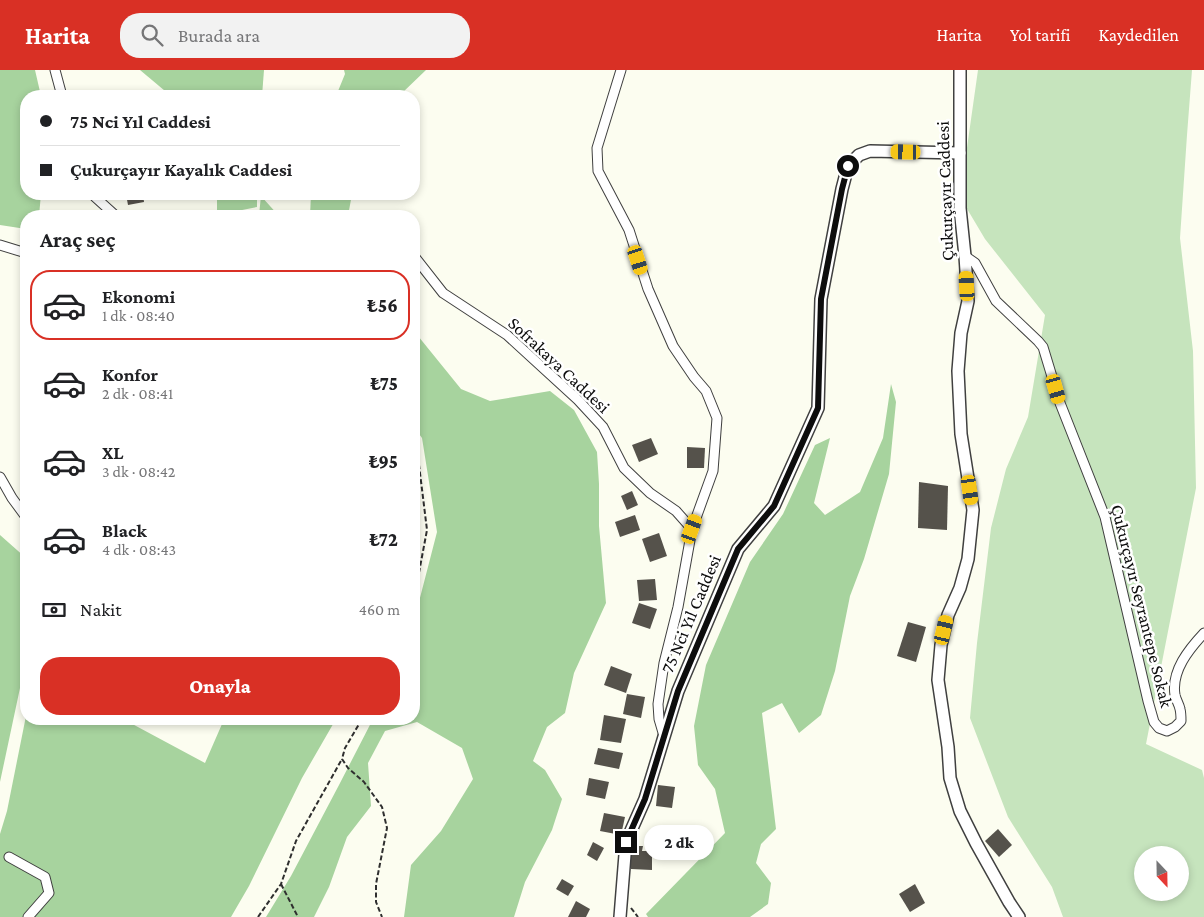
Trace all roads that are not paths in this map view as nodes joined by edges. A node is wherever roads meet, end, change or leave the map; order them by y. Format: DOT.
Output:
graph roads {
  1 [pos="55,70"];
  2 [pos="621,70"];
  3 [pos="960,70"];
  4 [pos="60,90"];
  5 [pos="960,153"];
  6 [pos="98,200"];
  7 [pos="109,210"];
  8 [pos="0,245"];
  9 [pos="20,251"];
  10 [pos="965,256"];
  11 [pos="420,264"];
  12 [pos="0,477"];
  13 [pos="20,509"];
  14 [pos="692,529"];
  15 [pos="1204,633"];
  16 [pos="664,736"];
  17 [pos="9,857"];
  18 [pos="28,917"];
  19 [pos="620,917"];
  20 [pos="1019,917"];
  1 -- 4 [label="street"];
  2 -- 14 [label="street"];
  3 -- 5 [label="street, Çukurçayır Caddesi"];
  5 -- 10 [label="street, Çukurçayır Caddesi"];
  5 -- 16 [label="street, 75 Nci Yıl Caddesi"];
  6 -- 7 [label="street"];
  8 -- 9 [label="street"];
  10 -- 15 [label="street, Çukurçayır Seyrantepe Sokak"];
  10 -- 20 [label="street, Çukurçayır Caddesi"];
  11 -- 14 [label="street, Sofrakaya Caddesi"];
  12 -- 13 [label="street"];
  14 -- 16 [label="street"];
  16 -- 19 [label="street, 75 Nci Yıl Caddesi"];
  17 -- 18 [label="street"];
}
